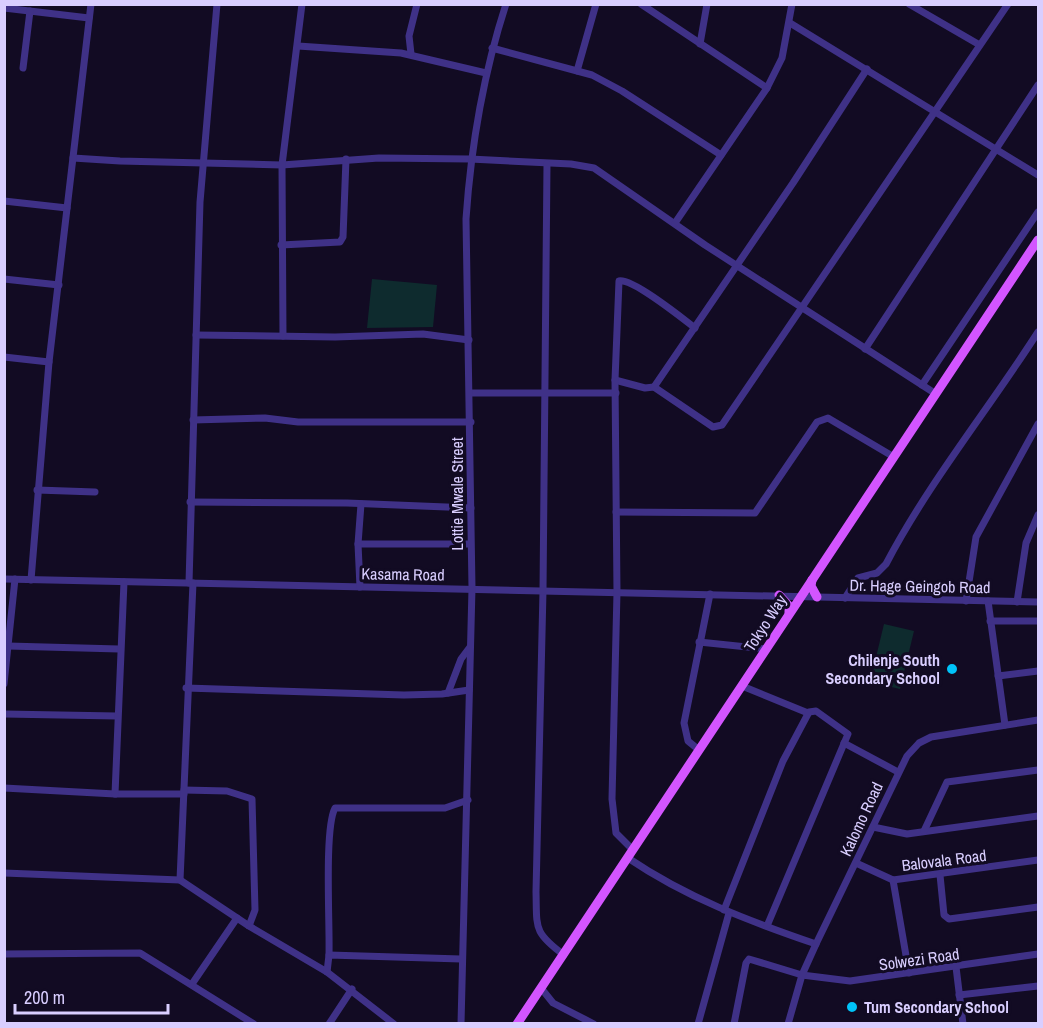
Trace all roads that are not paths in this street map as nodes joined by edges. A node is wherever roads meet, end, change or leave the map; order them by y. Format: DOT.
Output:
graph roads {
  1 [pos="91,4"];
  2 [pos="217,4"];
  3 [pos="303,4"];
  4 [pos="417,4"];
  5 [pos="506,4"];
  6 [pos="596,4"];
  7 [pos="641,4"];
  8 [pos="707,4"];
  9 [pos="792,4"];
  10 [pos="909,4"];
  11 [pos="1008,4"];
  12 [pos="4,8"];
  13 [pos="30,11"];
  14 [pos="89,18"];
  15 [pos="790,23"];
  16 [pos="700,44"];
  17 [pos="978,44"];
  18 [pos="298,46"];
  19 [pos="492,48"];
  20 [pos="411,54"];
  21 [pos="23,68"];
  22 [pos="867,69"];
  23 [pos="577,71"];
  24 [pos="486,73"];
  25 [pos="1038,85"];
  26 [pos="766,88"];
  27 [pos="935,110"];
  28 [pos="995,150"];
  29 [pos="721,155"];
  30 [pos="73,158"];
  31 [pos="346,159"];
  32 [pos="470,159"];
  33 [pos="203,162"];
  34 [pos="547,164"];
  35 [pos="282,165"];
  36 [pos="1038,175"];
  37 [pos="4,201"];
  38 [pos="67,208"];
  39 [pos="1038,212"];
  40 [pos="675,223"];
  41 [pos="1038,240"];
  42 [pos="281,245"];
  43 [pos="737,266"];
  44 [pos="999,273"];
  45 [pos="4,279"];
  46 [pos="1012,282"];
  47 [pos="59,285"];
  48 [pos="803,308"];
  49 [pos="695,328"];
  50 [pos="1038,332"];
  51 [pos="195,335"];
  52 [pos="283,336"];
  53 [pos="470,340"];
  54 [pos="865,349"];
  55 [pos="4,357"];
  56 [pos="49,362"];
  57 [pos="615,380"];
  58 [pos="922,385"];
  59 [pos="654,387"];
  60 [pos="543,392"];
  61 [pos="470,393"];
  62 [pos="616,393"];
  63 [pos="936,394"];
  64 [pos="193,420"];
  65 [pos="471,422"];
  66 [pos="1037,429"];
  67 [pos="894,457"];
  68 [pos="38,490"];
  69 [pos="95,492"];
  70 [pos="190,502"];
  71 [pos="361,504"];
  72 [pos="471,508"];
  73 [pos="616,512"];
  74 [pos="1038,515"];
  75 [pos="358,544"];
  76 [pos="470,544"];
  77 [pos="4,579"];
  78 [pos="15,579"];
  79 [pos="31,580"];
  80 [pos="812,580"];
  81 [pos="124,582"];
  82 [pos="191,583"];
  83 [pos="360,587"];
  84 [pos="472,588"];
  85 [pos="543,591"];
  86 [pos="617,592"];
  87 [pos="710,594"];
  88 [pos="779,595"];
  89 [pos="801,596"];
  90 [pos="817,597"];
  91 [pos="845,598"];
  92 [pos="966,601"];
  93 [pos="987,601"];
  94 [pos="1017,602"];
  95 [pos="1038,602"];
  96 [pos="789,614"];
  97 [pos="990,621"];
  98 [pos="1038,621"];
  99 [pos="699,642"];
  100 [pos="8,646"];
  101 [pos="471,647"];
  102 [pos="120,648"];
  103 [pos="766,649"];
  104 [pos="1038,671"];
  105 [pos="998,676"];
  106 [pos="4,684"];
  107 [pos="742,686"];
  108 [pos="186,688"];
  109 [pos="469,690"];
  110 [pos="448,693"];
  111 [pos="4,714"];
  112 [pos="808,714"];
  113 [pos="117,716"];
  114 [pos="1038,720"];
  115 [pos="1005,725"];
  116 [pos="844,743"];
  117 [pos="699,750"];
  118 [pos="1038,770"];
  119 [pos="898,772"];
  120 [pos="4,788"];
  121 [pos="184,792"];
  122 [pos="115,794"];
  123 [pos="468,800"];
  124 [pos="1038,816"];
  125 [pos="873,827"];
  126 [pos="924,831"];
  127 [pos="630,854"];
  128 [pos="1038,860"];
  129 [pos="856,862"];
  130 [pos="4,873"];
  131 [pos="940,875"];
  132 [pos="180,880"];
  133 [pos="893,880"];
  134 [pos="1038,907"];
  135 [pos="726,911"];
  136 [pos="237,918"];
  137 [pos="249,926"];
  138 [pos="766,927"];
  139 [pos="816,944"];
  140 [pos="4,954"];
  141 [pos="1038,954"];
  142 [pos="329,955"];
  143 [pos="564,955"];
  144 [pos="461,959"];
  145 [pos="956,968"];
  146 [pos="327,972"];
  147 [pos="909,973"];
  148 [pos="802,975"];
  149 [pos="192,984"];
  150 [pos="1038,986"];
  151 [pos="541,988"];
  152 [pos="352,989"];
  153 [pos="959,995"];
  154 [pos="254,1023"];
  155 [pos="329,1023"];
  156 [pos="394,1023"];
  157 [pos="460,1023"];
  158 [pos="517,1023"];
  159 [pos="594,1023"];
  160 [pos="698,1023"];
  161 [pos="734,1023"];
  162 [pos="788,1023"];
  163 [pos="963,1023"];
  1 -- 14 [label="street"];
  2 -- 33 [label="street"];
  3 -- 18 [label="street"];
  4 -- 20 [label="street"];
  5 -- 19 [label="street, Lottie Mwale Street"];
  6 -- 23 [label="street"];
  7 -- 16 [label="street"];
  8 -- 16 [label="street"];
  9 -- 15 [label="street"];
  10 -- 17 [label="street"];
  11 -- 17 [label="street"];
  12 -- 13 [label="street"];
  13 -- 14 [label="street"];
  13 -- 21 [label="street"];
  14 -- 30 [label="street"];
  15 -- 22 [label="street"];
  15 -- 26 [label="street"];
  16 -- 26 [label="street"];
  17 -- 27 [label="street"];
  18 -- 20 [label="street"];
  18 -- 35 [label="street"];
  19 -- 23 [label="street"];
  19 -- 24 [label="street, Lottie Mwale Street"];
  20 -- 24 [label="street"];
  22 -- 27 [label="street"];
  22 -- 43 [label="street"];
  23 -- 29 [label="street"];
  24 -- 32 [label="street, Lottie Mwale Street"];
  25 -- 28 [label="street"];
  26 -- 29 [label="street"];
  27 -- 28 [label="street"];
  27 -- 48 [label="street"];
  28 -- 36 [label="street"];
  28 -- 54 [label="street"];
  29 -- 40 [label="street"];
  30 -- 33 [label="street"];
  30 -- 38 [label="street"];
  31 -- 32 [label="street"];
  31 -- 35 [label="street"];
  31 -- 42 [label="street"];
  32 -- 34 [label="street"];
  32 -- 53 [label="street, Lottie Mwale Street"];
  33 -- 35 [label="street"];
  33 -- 51 [label="street"];
  34 -- 40 [label="street"];
  34 -- 60 [label="street"];
  35 -- 42 [label="street"];
  37 -- 38 [label="street"];
  38 -- 47 [label="street"];
  39 -- 44 [label="street"];
  40 -- 43 [label="street"];
  41 -- 46 [label="main road, Tokyo Way"];
  42 -- 52 [label="street"];
  43 -- 48 [label="street"];
  43 -- 49 [label="street"];
  44 -- 46 [label="street"];
  44 -- 58 [label="street"];
  45 -- 47 [label="street"];
  46 -- 63 [label="main road, Tokyo Way"];
  47 -- 56 [label="street"];
  48 -- 54 [label="street"];
  48 -- 59 [label="street"];
  49 -- 57 [label="street"];
  49 -- 59 [label="street"];
  50 -- 91 [label="street"];
  51 -- 52 [label="street"];
  51 -- 64 [label="street"];
  52 -- 53 [label="street"];
  53 -- 61 [label="street, Lottie Mwale Street"];
  54 -- 58 [label="street"];
  55 -- 56 [label="street"];
  56 -- 68 [label="street"];
  57 -- 59 [label="street"];
  57 -- 62 [label="street"];
  58 -- 63 [label="street"];
  60 -- 61 [label="street"];
  60 -- 62 [label="street"];
  60 -- 85 [label="street"];
  61 -- 65 [label="street, Lottie Mwale Street"];
  62 -- 73 [label="street"];
  63 -- 67 [label="main road, Tokyo Way"];
  64 -- 65 [label="street"];
  64 -- 70 [label="street"];
  65 -- 72 [label="street, Lottie Mwale Street"];
  66 -- 92 [label="street"];
  67 -- 73 [label="street"];
  67 -- 80 [label="main road, Tokyo Way"];
  68 -- 69 [label="street"];
  68 -- 79 [label="street"];
  70 -- 71 [label="street"];
  70 -- 82 [label="street"];
  71 -- 72 [label="street"];
  71 -- 75 [label="street"];
  72 -- 76 [label="street, Lottie Mwale Street"];
  73 -- 86 [label="street"];
  74 -- 94 [label="street"];
  75 -- 76 [label="street"];
  75 -- 83 [label="street"];
  76 -- 84 [label="street, Lottie Mwale Street"];
  77 -- 78 [label="street, Kasama Road"];
  78 -- 79 [label="street, Kasama Road"];
  78 -- 100 [label="street"];
  79 -- 81 [label="street, Kasama Road"];
  80 -- 89 [label="main road, Tokyo Way"];
  80 -- 90 [label="main road"];
  81 -- 82 [label="street, Kasama Road"];
  81 -- 102 [label="street"];
  82 -- 83 [label="street, Kasama Road"];
  82 -- 108 [label="street"];
  83 -- 84 [label="street, Kasama Road"];
  84 -- 85 [label="street, Kasama Road"];
  84 -- 101 [label="street, Lottie Mwale Street"];
  85 -- 86 [label="street, Kasama Road"];
  85 -- 143 [label="street"];
  86 -- 87 [label="street, Kasama Road"];
  86 -- 127 [label="street"];
  87 -- 88 [label="street, Kasama Road"];
  87 -- 99 [label="street"];
  88 -- 89 [label="street, Kasama Road"];
  88 -- 96 [label="main road"];
  89 -- 90 [label="street, Dr. Hage Geingob Road"];
  89 -- 96 [label="main road, Tokyo Way"];
  90 -- 91 [label="street, Dr. Hage Geingob Road"];
  91 -- 92 [label="street, Dr. Hage Geingob Road"];
  92 -- 93 [label="street, Dr. Hage Geingob Road"];
  93 -- 94 [label="street, Dr. Hage Geingob Road"];
  93 -- 97 [label="street"];
  94 -- 95 [label="street, Dr. Hage Geingob Road"];
  96 -- 103 [label="main road, Tokyo Way"];
  97 -- 98 [label="street"];
  97 -- 105 [label="street"];
  99 -- 103 [label="street"];
  99 -- 117 [label="street"];
  100 -- 102 [label="street"];
  100 -- 106 [label="street"];
  101 -- 109 [label="street, Lottie Mwale Street"];
  101 -- 110 [label="street"];
  102 -- 113 [label="street"];
  103 -- 107 [label="main road, Tokyo Way"];
  104 -- 105 [label="street"];
  105 -- 115 [label="street"];
  107 -- 112 [label="street"];
  107 -- 117 [label="main road, Tokyo Way"];
  108 -- 110 [label="street"];
  108 -- 121 [label="street"];
  109 -- 110 [label="street"];
  109 -- 123 [label="street, Lottie Mwale Street"];
  111 -- 113 [label="street"];
  112 -- 116 [label="street"];
  112 -- 135 [label="street"];
  113 -- 122 [label="street"];
  114 -- 115 [label="street, Kalomo Road"];
  115 -- 119 [label="street, Kalomo Road"];
  116 -- 119 [label="street"];
  116 -- 138 [label="street"];
  117 -- 127 [label="main road, Tokyo Way"];
  118 -- 126 [label="street"];
  119 -- 125 [label="street, Kalomo Road"];
  120 -- 122 [label="street"];
  121 -- 122 [label="street"];
  121 -- 132 [label="street"];
  121 -- 137 [label="street"];
  123 -- 142 [label="street"];
  123 -- 144 [label="street, Lottie Mwale Street"];
  124 -- 126 [label="street"];
  125 -- 126 [label="street"];
  125 -- 129 [label="street, Kalomo Road"];
  127 -- 135 [label="street"];
  127 -- 143 [label="main road, Tokyo Way"];
  128 -- 131 [label="street, Balovala Road"];
  129 -- 133 [label="street, Balovala Road"];
  129 -- 139 [label="street, Kalomo Road"];
  130 -- 132 [label="street"];
  131 -- 133 [label="street, Balovala Road"];
  131 -- 134 [label="street"];
  132 -- 136 [label="street"];
  133 -- 147 [label="street"];
  135 -- 138 [label="street"];
  135 -- 160 [label="street"];
  136 -- 137 [label="street"];
  136 -- 149 [label="street"];
  137 -- 146 [label="street"];
  138 -- 139 [label="street"];
  139 -- 148 [label="street, Kalomo Road"];
  140 -- 149 [label="street"];
  141 -- 145 [label="street, Solwezi Road"];
  142 -- 144 [label="street"];
  142 -- 146 [label="street"];
  143 -- 151 [label="main road, Tokyo Way"];
  144 -- 157 [label="street, Lottie Mwale Street"];
  145 -- 147 [label="street, Solwezi Road"];
  145 -- 153 [label="street"];
  146 -- 152 [label="street"];
  147 -- 148 [label="street, Solwezi Road"];
  148 -- 161 [label="street, Solwezi Road"];
  148 -- 162 [label="street, Kalomo Road"];
  149 -- 154 [label="street"];
  150 -- 153 [label="street"];
  151 -- 158 [label="main road, Tokyo Way"];
  151 -- 159 [label="street"];
  152 -- 155 [label="street"];
  152 -- 156 [label="street"];
  153 -- 163 [label="street"];
}
